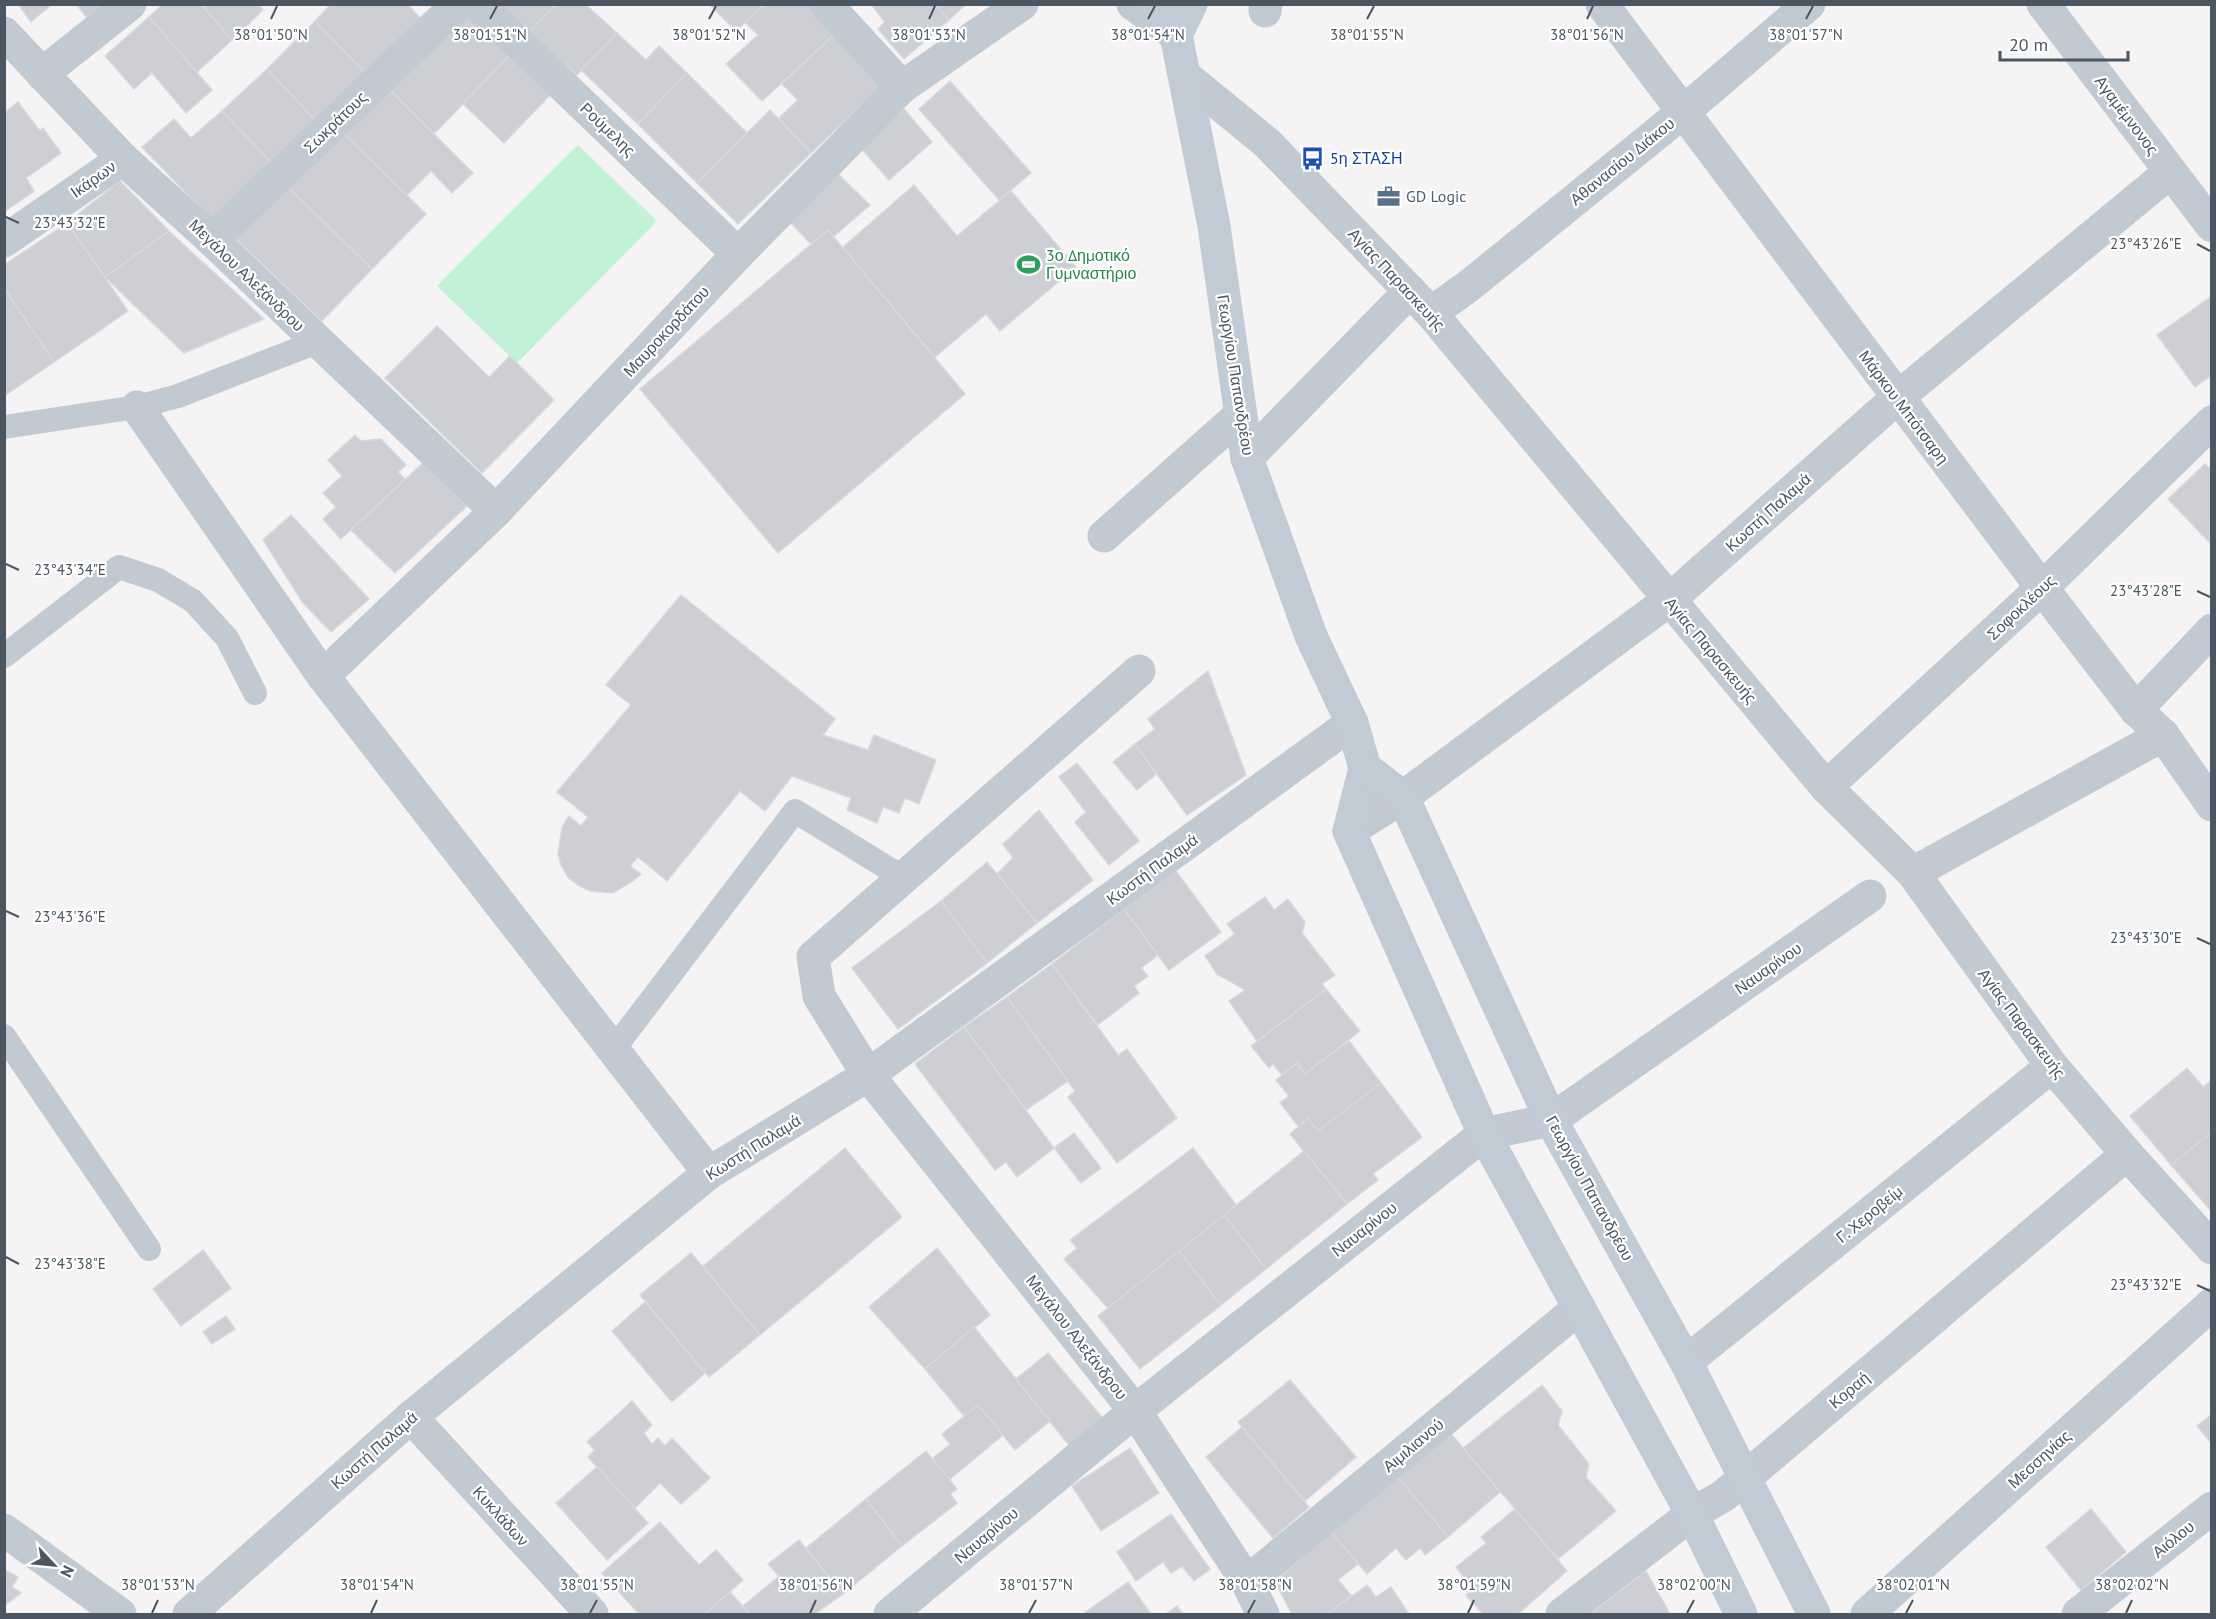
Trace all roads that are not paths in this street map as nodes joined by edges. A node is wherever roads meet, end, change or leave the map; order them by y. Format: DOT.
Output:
graph roads {
  1 [pos="130,4"];
  2 [pos="458,4"];
  3 [pos="478,4"];
  4 [pos="826,4"];
  5 [pos="1022,4"];
  6 [pos="1132,4"];
  7 [pos="1158,4"];
  8 [pos="1191,4"];
  9 [pos="1602,4"];
  10 [pos="1809,4"];
  11 [pos="2043,4"];
  12 [pos="4,33"];
  13 [pos="1176,36"];
  14 [pos="42,74"];
  15 [pos="1185,76"];
  16 [pos="902,87"];
  17 [pos="1682,113"];
  18 [pos="123,159"];
  19 [pos="2170,172"];
  20 [pos="2211,226"];
  21 [pos="212,240"];
  22 [pos="4,241"];
  23 [pos="738,254"];
  24 [pos="1421,302"];
  25 [pos="317,342"];
  26 [pos="1897,398"];
  27 [pos="137,407"];
  28 [pos="1240,415"];
  29 [pos="2211,423"];
  30 [pos="4,427"];
  31 [pos="1247,458"];
  32 [pos="496,511"];
  33 [pos="1104,536"];
  34 [pos="2042,588"];
  35 [pos="1669,600"];
  36 [pos="2211,630"];
  37 [pos="4,656"];
  38 [pos="1139,671"];
  39 [pos="323,676"];
  40 [pos="255,693"];
  41 [pos="2136,710"];
  42 [pos="1352,723"];
  43 [pos="2163,735"];
  44 [pos="1365,768"];
  45 [pos="1826,787"];
  46 [pos="1403,796"];
  47 [pos="2211,805"];
  48 [pos="1349,831"];
  49 [pos="1912,873"];
  50 [pos="902,878"];
  51 [pos="1870,896"];
  52 [pos="4,1036"];
  53 [pos="613,1050"];
  54 [pos="2052,1066"];
  55 [pos="868,1075"];
  56 [pos="1551,1119"];
  57 [pos="1484,1134"];
  58 [pos="2127,1154"];
  59 [pos="709,1173"];
  60 [pos="2211,1248"];
  61 [pos="149,1249"];
  62 [pos="2211,1304"];
  63 [pos="1579,1308"];
  64 [pos="1686,1362"];
  65 [pos="1135,1411"];
  66 [pos="411,1417"];
  67 [pos="1746,1477"];
  68 [pos="2211,1508"];
  69 [pos="1692,1515"];
  70 [pos="4,1530"];
  71 [pos="1247,1582"];
  72 [pos="120,1614"];
  73 [pos="189,1614"];
  74 [pos="591,1614"];
  75 [pos="890,1614"];
  76 [pos="1263,1614"];
  77 [pos="1562,1614"];
  78 [pos="1741,1614"];
  79 [pos="1814,1614"];
  80 [pos="1867,1614"];
  81 [pos="2078,1614"];
  1 -- 14 [label="street"];
  2 -- 21 [label="street, Σωκράτους"];
  3 -- 23 [label="street, Ρούμελης"];
  4 -- 16 [label="street"];
  5 -- 16 [label="street, Μαυροκορδάτου"];
  6 -- 13 [label="street"];
  7 -- 13 [label="street, Γεωργίου Παπανδρέου"];
  8 -- 13 [label="street"];
  9 -- 17 [label="street, Μάρκου Μπότσαρη"];
  10 -- 17 [label="street, Αθανασίου Διάκου"];
  11 -- 19 [label="street, Αγαμέμνονος"];
  12 -- 14 [label="street, Μεγάλου Αλεξάνδρου"];
  13 -- 15 [label="street, Γεωργίου Παπανδρέου"];
  14 -- 18 [label="street, Μεγάλου Αλεξάνδρου"];
  15 -- 24 [label="street, Αγίας Παρασκευής"];
  15 -- 28 [label="street, Γεωργίου Παπανδρέου"];
  16 -- 23 [label="street, Μαυροκορδάτου"];
  17 -- 24 [label="street, Αθανασίου Διάκου"];
  17 -- 26 [label="street, Μάρκου Μπότσαρη"];
  18 -- 21 [label="street, Μεγάλου Αλεξάνδρου"];
  18 -- 22 [label="street, Ικάρων"];
  19 -- 20 [label="street, Αγαμέμνονος"];
  19 -- 26 [label="street, Κωστή Παλαμά"];
  21 -- 25 [label="street, Μεγάλου Αλεξάνδρου"];
  23 -- 32 [label="street, Μαυροκορδάτου"];
  24 -- 31 [label="street, Αθανασίου Διάκου"];
  24 -- 35 [label="street, Αγίας Παρασκευής"];
  25 -- 27 [label="lane"];
  25 -- 32 [label="street, Μεγάλου Αλεξάνδρου"];
  26 -- 34 [label="street, Μάρκου Μπότσαρη"];
  26 -- 35 [label="street, Κωστή Παλαμά"];
  27 -- 30 [label="lane"];
  27 -- 39 [label="street"];
  28 -- 31 [label="street, Γεωργίου Παπανδρέου"];
  28 -- 33 [label="street"];
  29 -- 34 [label="street, Σοφοκλέους"];
  31 -- 42 [label="street, Γεωργίου Παπανδρέου"];
  32 -- 39 [label="street, Μαυροκορδάτου"];
  34 -- 41 [label="street, Μάρκου Μπότσαρη"];
  34 -- 45 [label="street, Σοφοκλέους"];
  35 -- 45 [label="street, Αγίας Παρασκευής"];
  35 -- 46 [label="street, Κωστή Παλαμά"];
  36 -- 41 [label="street"];
  37 -- 40 [label="lane"];
  38 -- 50 [label="street"];
  39 -- 53 [label="street"];
  41 -- 43 [label="street, Μάρκου Μπότσαρη"];
  42 -- 44 [label="street, Γεωργίου Παπανδρέου"];
  42 -- 55 [label="street, Κωστή Παλαμά"];
  43 -- 47 [label="street, Μάρκου Μπότσαρη"];
  43 -- 49 [label="street"];
  44 -- 46 [label="street, Γεωργίου Παπανδρέου"];
  44 -- 48 [label="street"];
  45 -- 49 [label="street, Αγίας Παρασκευής"];
  46 -- 48 [label="street, Κωστή Παλαμά"];
  46 -- 56 [label="street, Γεωργίου Παπανδρέου"];
  48 -- 57 [label="street"];
  49 -- 54 [label="street, Αγίας Παρασκευής"];
  50 -- 53 [label="lane"];
  50 -- 55 [label="street, Μεγάλου Αλεξάνδρου"];
  51 -- 56 [label="street, Ναυαρίνου"];
  52 -- 61 [label="lane"];
  53 -- 59 [label="street"];
  54 -- 58 [label="street, Αγίας Παρασκευής"];
  54 -- 64 [label="street, Γ. Χεροβείμ"];
  55 -- 59 [label="street, Κωστή Παλαμά"];
  55 -- 65 [label="street, Μεγάλου Αλεξάνδρου"];
  56 -- 57 [label="street, Ναυαρίνου"];
  56 -- 64 [label="street, Γεωργίου Παπανδρέου"];
  57 -- 63 [label="street"];
  57 -- 65 [label="street, Ναυαρίνου"];
  58 -- 60 [label="street, Αγίας Παρασκευής"];
  58 -- 67 [label="street, Κοραή"];
  59 -- 66 [label="street, Κωστή Παλαμά"];
  62 -- 80 [label="street, Μεσσηνίας"];
  63 -- 69 [label="street"];
  63 -- 71 [label="street, Αιμιλιανού"];
  64 -- 67 [label="street, Γεωργίου Παπανδρέου"];
  65 -- 71 [label="street, Μεγάλου Αλεξάνδρου"];
  65 -- 75 [label="street, Ναυαρίνου"];
  66 -- 73 [label="street, Κωστή Παλαμά"];
  66 -- 74 [label="street, Κυκλάδων"];
  67 -- 69 [label="street, Κοραή"];
  67 -- 79 [label="street, Γεωργίου Παπανδρέου"];
  68 -- 81 [label="street, Αιόλου"];
  69 -- 77 [label="street, Κοραή"];
  69 -- 78 [label="street"];
  70 -- 72 [label="street"];
  71 -- 76 [label="street, Μεγάλου Αλεξάνδρου"];
}
